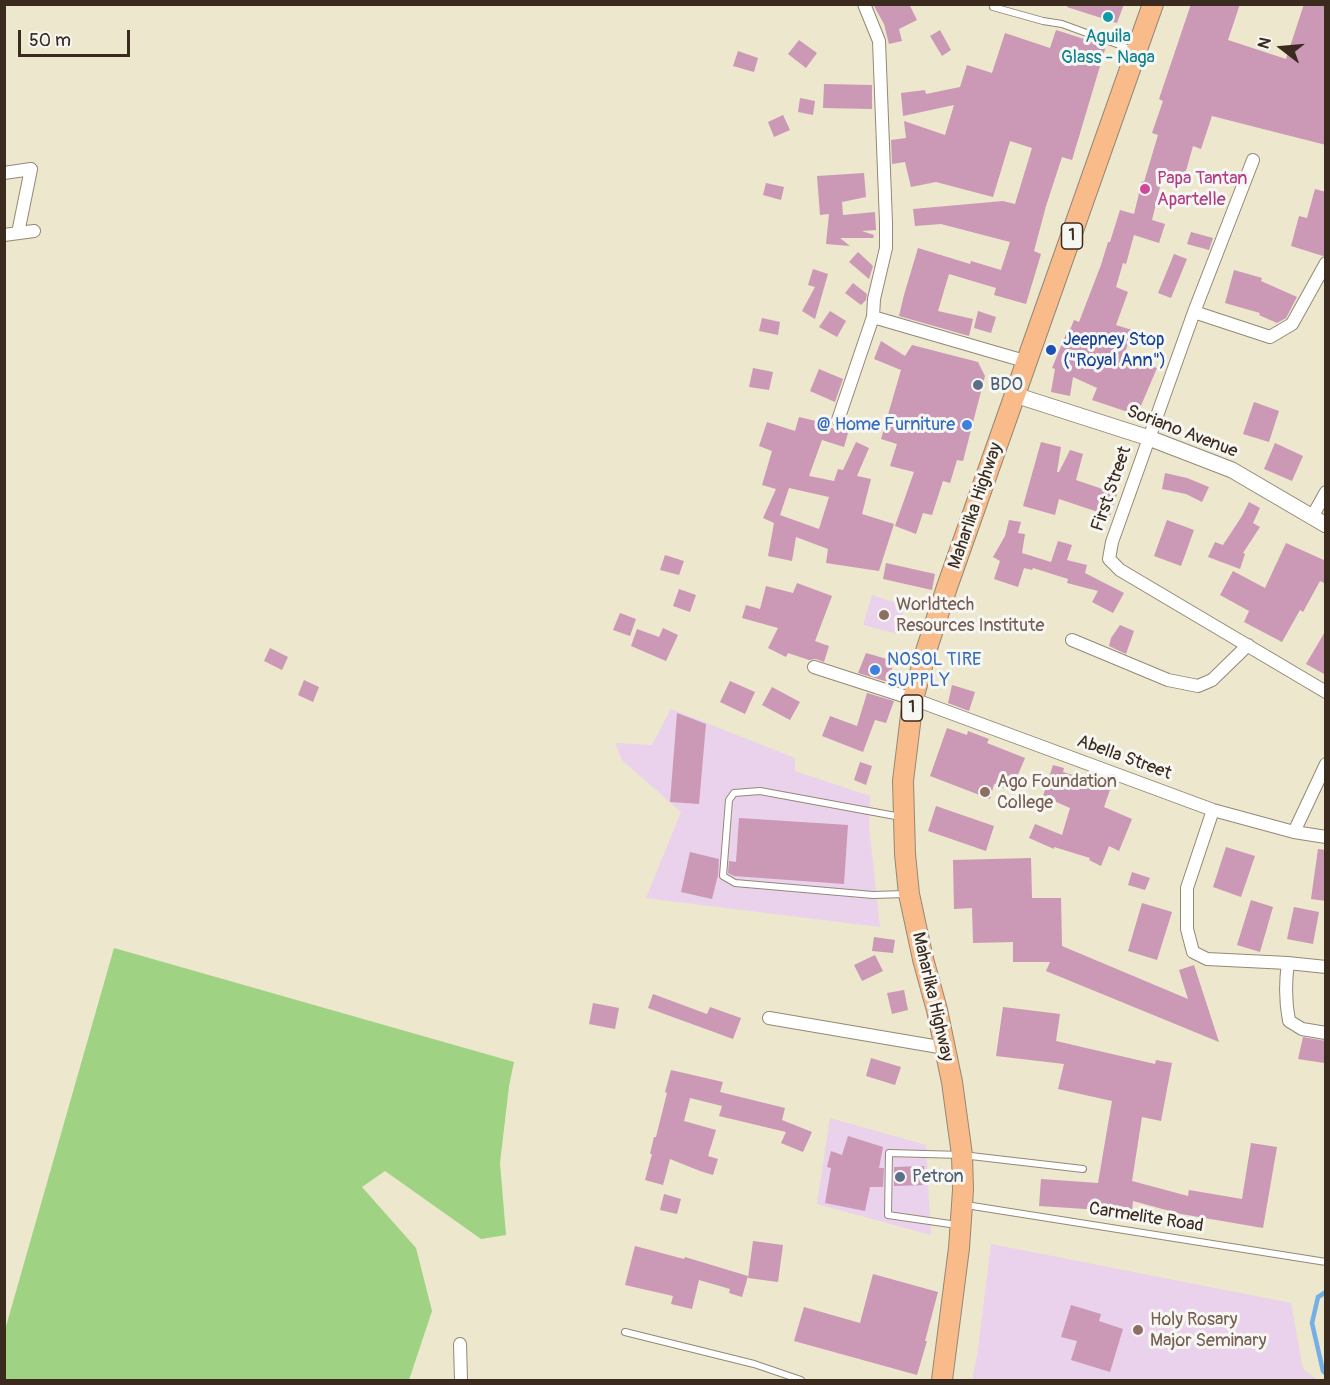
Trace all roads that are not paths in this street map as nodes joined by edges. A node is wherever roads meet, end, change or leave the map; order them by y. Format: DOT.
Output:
graph roads {
  1 [pos="864,4"];
  2 [pos="1153,4"];
  3 [pos="993,7"];
  4 [pos="1137,51"];
  5 [pos="1253,160"];
  6 [pos="4,173"];
  7 [pos="34,231"];
  8 [pos="18,233"];
  9 [pos="4,235"];
  10 [pos="1326,263"];
  11 [pos="1194,312"];
  12 [pos="873,318"];
  13 [pos="1028,362"];
  14 [pos="1015,395"];
  15 [pos="838,420"];
  16 [pos="1149,438"];
  17 [pos="1326,492"];
  18 [pos="1312,517"];
  19 [pos="1326,525"];
  20 [pos="1072,640"];
  21 [pos="1248,645"];
  22 [pos="814,667"];
  23 [pos="1326,692"];
  24 [pos="913,699"];
  25 [pos="1326,764"];
  26 [pos="1213,810"];
  27 [pos="904,818"];
  28 [pos="1294,832"];
  29 [pos="1326,837"];
  30 [pos="909,894"];
  31 [pos="1288,963"];
  32 [pos="1326,967"];
  33 [pos="769,1018"];
  34 [pos="1326,1033"];
  35 [pos="945,1048"];
  36 [pos="962,1155"];
  37 [pos="1083,1169"];
  38 [pos="962,1205"];
  39 [pos="961,1226"];
  40 [pos="1326,1262"];
  41 [pos="625,1332"];
  42 [pos="460,1344"];
  43 [pos="461,1380"];
  44 [pos="801,1380"];
  45 [pos="942,1380"];
  1 -- 12 [label="street"];
  2 -- 4 [label="main road, Maharlika Highway / 1"];
  3 -- 4 [label="lane"];
  4 -- 13 [label="main road, Maharlika Highway / 1"];
  5 -- 11 [label="street, First Street"];
  6 -- 8 [label="street"];
  7 -- 8 [label="street"];
  8 -- 9 [label="street"];
  10 -- 11 [label="street"];
  11 -- 16 [label="street, First Street"];
  12 -- 13 [label="street"];
  12 -- 15 [label="street"];
  13 -- 14 [label="main road, Maharlika Highway / 1"];
  14 -- 16 [label="street, Soriano Avenue"];
  14 -- 24 [label="main road, Maharlika Highway / 1"];
  16 -- 18 [label="street, Soriano Avenue"];
  16 -- 21 [label="street, First Street"];
  17 -- 18 [label="street"];
  18 -- 19 [label="street, Soriano Avenue"];
  20 -- 21 [label="street"];
  21 -- 23 [label="street, First Street"];
  22 -- 24 [label="street, Abella Street"];
  24 -- 26 [label="street, Abella Street"];
  24 -- 27 [label="main road, Maharlika Highway / 1"];
  25 -- 28 [label="street"];
  26 -- 28 [label="street, Abella Street"];
  26 -- 31 [label="street"];
  27 -- 30 [label="main road, Maharlika Highway / 1"];
  27 -- 30 [label="lane"];
  28 -- 29 [label="street, Abella Street"];
  30 -- 35 [label="main road, Maharlika Highway / 1"];
  31 -- 32 [label="street"];
  31 -- 34 [label="street"];
  33 -- 35 [label="street"];
  35 -- 36 [label="main road, Maharlika Highway / 1"];
  36 -- 37 [label="lane"];
  36 -- 38 [label="main road, Maharlika Highway / 1"];
  36 -- 39 [label="lane"];
  38 -- 39 [label="main road, Maharlika Highway / 1"];
  38 -- 40 [label="lane, Carmelite Road"];
  39 -- 45 [label="main road, Maharlika Highway / 1"];
  41 -- 44 [label="lane"];
  42 -- 43 [label="street"];
}
